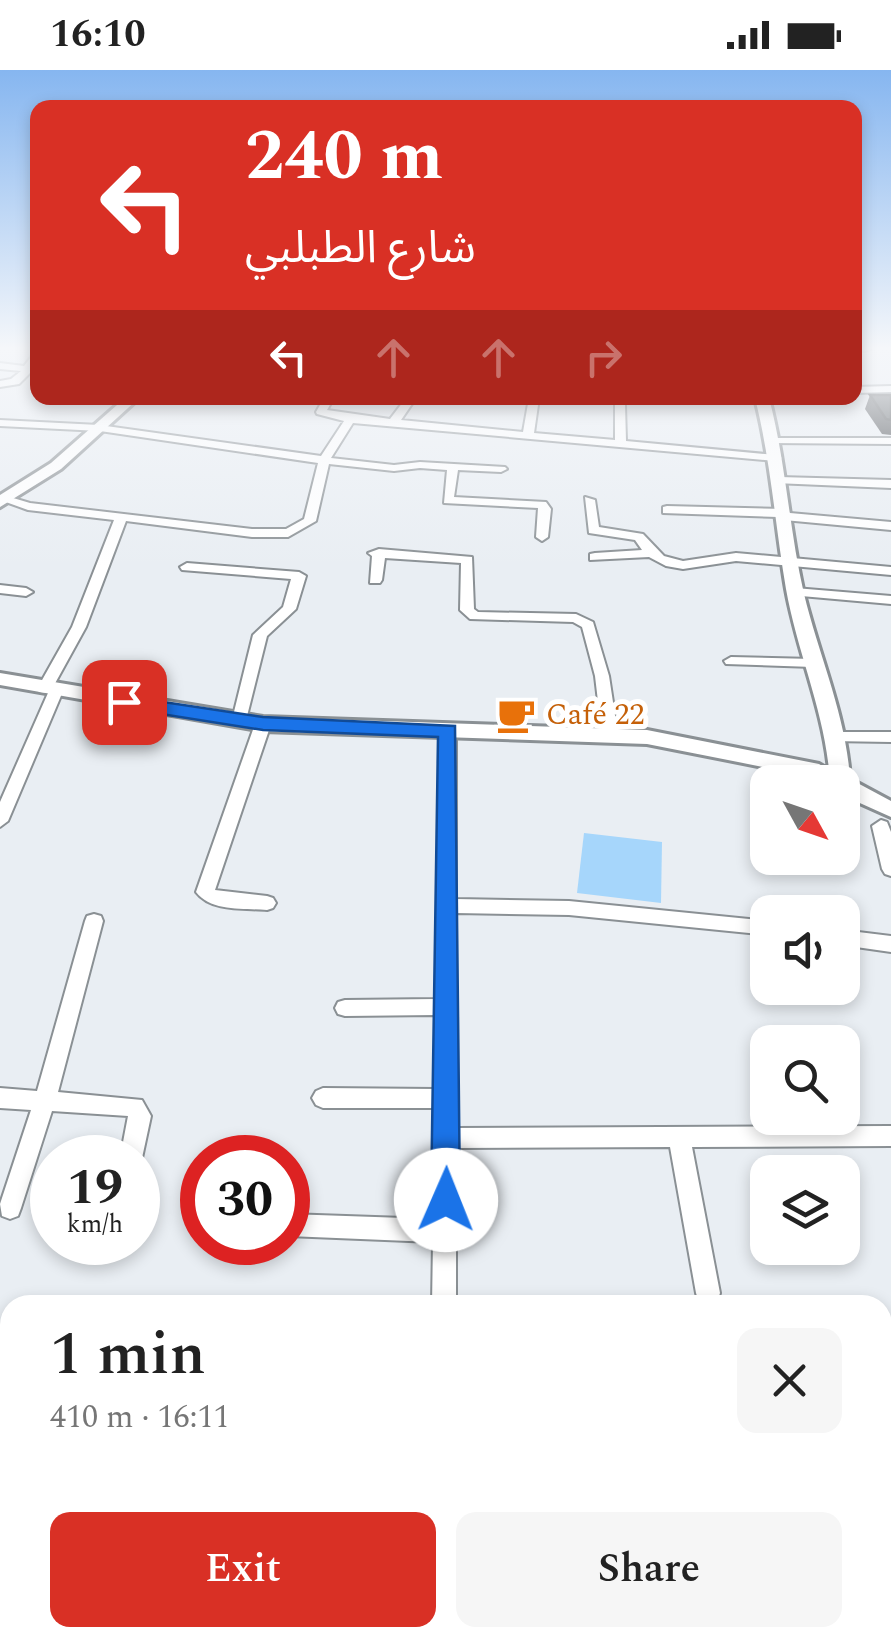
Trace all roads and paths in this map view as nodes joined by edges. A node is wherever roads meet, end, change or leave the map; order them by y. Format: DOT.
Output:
graph roads {
  1 [pos="108,420"];
  2 [pos="349,420"];
  3 [pos="368,420"];
  4 [pos="531,420"];
  5 [pos="620,420"];
  6 [pos="767,420"];
  7 [pos="0,422"];
  8 [pos="394,422"];
  9 [pos="98,429"];
  10 [pos="528,436"];
  11 [pos="891,441"];
  12 [pos="621,445"];
  13 [pos="775,450"];
  14 [pos="325,458"];
  15 [pos="453,468"];
  16 [pos="501,469"];
  17 [pos="779,481"];
  18 [pos="891,484"];
  19 [pos="4,500"];
  20 [pos="589,500"];
  21 [pos="667,510"];
  22 [pos="784,514"];
  23 [pos="122,516"];
  24 [pos="891,526"];
  25 [pos="542,537"];
  26 [pos="648,553"];
  27 [pos="595,557"];
  28 [pos="791,560"];
  29 [pos="188,568"];
  30 [pos="891,571"];
  31 [pos="375,580"];
  32 [pos="0,589"];
  33 [pos="26,592"];
  34 [pos="795,592"];
  35 [pos="891,600"];
  36 [pos="732,661"];
  37 [pos="813,663"];
  38 [pos="6,682"];
  39 [pos="51,690"];
  40 [pos="240,720"];
  41 [pos="263,724"];
  42 [pos="448,731"];
  43 [pos="616,736"];
  44 [pos="891,737"];
  45 [pos="837,743"];
  46 [pos="770,765"];
  47 [pos="835,765"];
  48 [pos="750,769"];
  49 [pos="0,821"];
  50 [pos="881,826"];
  51 [pos="891,870"];
  52 [pos="267,903"];
  53 [pos="448,906"];
  54 [pos="94,921"];
  55 [pos="750,926"];
  56 [pos="860,940"];
  57 [pos="891,944"];
  58 [pos="447,1006"];
  59 [pos="344,1008"];
  60 [pos="0,1098"];
  61 [pos="323,1098"];
  62 [pos="447,1099"];
  63 [pos="45,1101"];
  64 [pos="135,1135"];
  65 [pos="891,1136"];
  66 [pos="447,1138"];
  67 [pos="680,1140"];
  68 [pos="10,1208"];
  69 [pos="310,1225"];
  70 [pos="445,1231"];
  71 [pos="708,1293"];
  72 [pos="444,1295"];
  1 -- 9 [label="street"];
  2 -- 14 [label="street"];
  3 -- 8 [label="street"];
  4 -- 10 [label="street"];
  5 -- 12 [label="street"];
  6 -- 13 [label="street"];
  7 -- 9 [label="street"];
  8 -- 10 [label="street"];
  9 -- 14 [label="street"];
  9 -- 19 [label="street"];
  10 -- 12 [label="street"];
  11 -- 13 [label="street"];
  12 -- 13 [label="street"];
  13 -- 17 [label="street"];
  14 -- 15 [label="street"];
  14 -- 23 [label="street"];
  15 -- 16 [label="street"];
  15 -- 25 [label="street"];
  17 -- 18 [label="street"];
  17 -- 22 [label="street"];
  19 -- 23 [label="street"];
  20 -- 26 [label="street"];
  21 -- 22 [label="street"];
  22 -- 24 [label="street"];
  22 -- 28 [label="street"];
  23 -- 39 [label="street"];
  26 -- 27 [label="street"];
  26 -- 28 [label="street"];
  28 -- 30 [label="street"];
  28 -- 34 [label="street"];
  29 -- 40 [label="street"];
  31 -- 43 [label="street"];
  32 -- 33 [label="street"];
  34 -- 35 [label="street"];
  34 -- 37 [label="street"];
  36 -- 37 [label="street"];
  37 -- 45 [label="street"];
  38 -- 39 [label="street"];
  39 -- 40 [label="street"];
  39 -- 49 [label="street"];
  40 -- 41 [label="street"];
  41 -- 42 [label="street"];
  41 -- 52 [label="street"];
  42 -- 43 [label="street"];
  42 -- 53 [label="street"];
  43 -- 46 [label="street"];
  43 -- 48 [label="street"];
  44 -- 45 [label="street"];
  45 -- 47 [label="street"];
  50 -- 51 [label="street"];
  53 -- 55 [label="street"];
  53 -- 58 [label="street"];
  54 -- 63 [label="street"];
  56 -- 57 [label="street"];
  58 -- 59 [label="street"];
  58 -- 62 [label="street"];
  60 -- 63 [label="street"];
  61 -- 62 [label="street"];
  62 -- 66 [label="street"];
  63 -- 64 [label="street"];
  63 -- 68 [label="street"];
  65 -- 67 [label="street"];
  66 -- 67 [label="street"];
  66 -- 70 [label="street"];
  67 -- 71 [label="street"];
  69 -- 70 [label="street"];
  70 -- 72 [label="street"];
}
